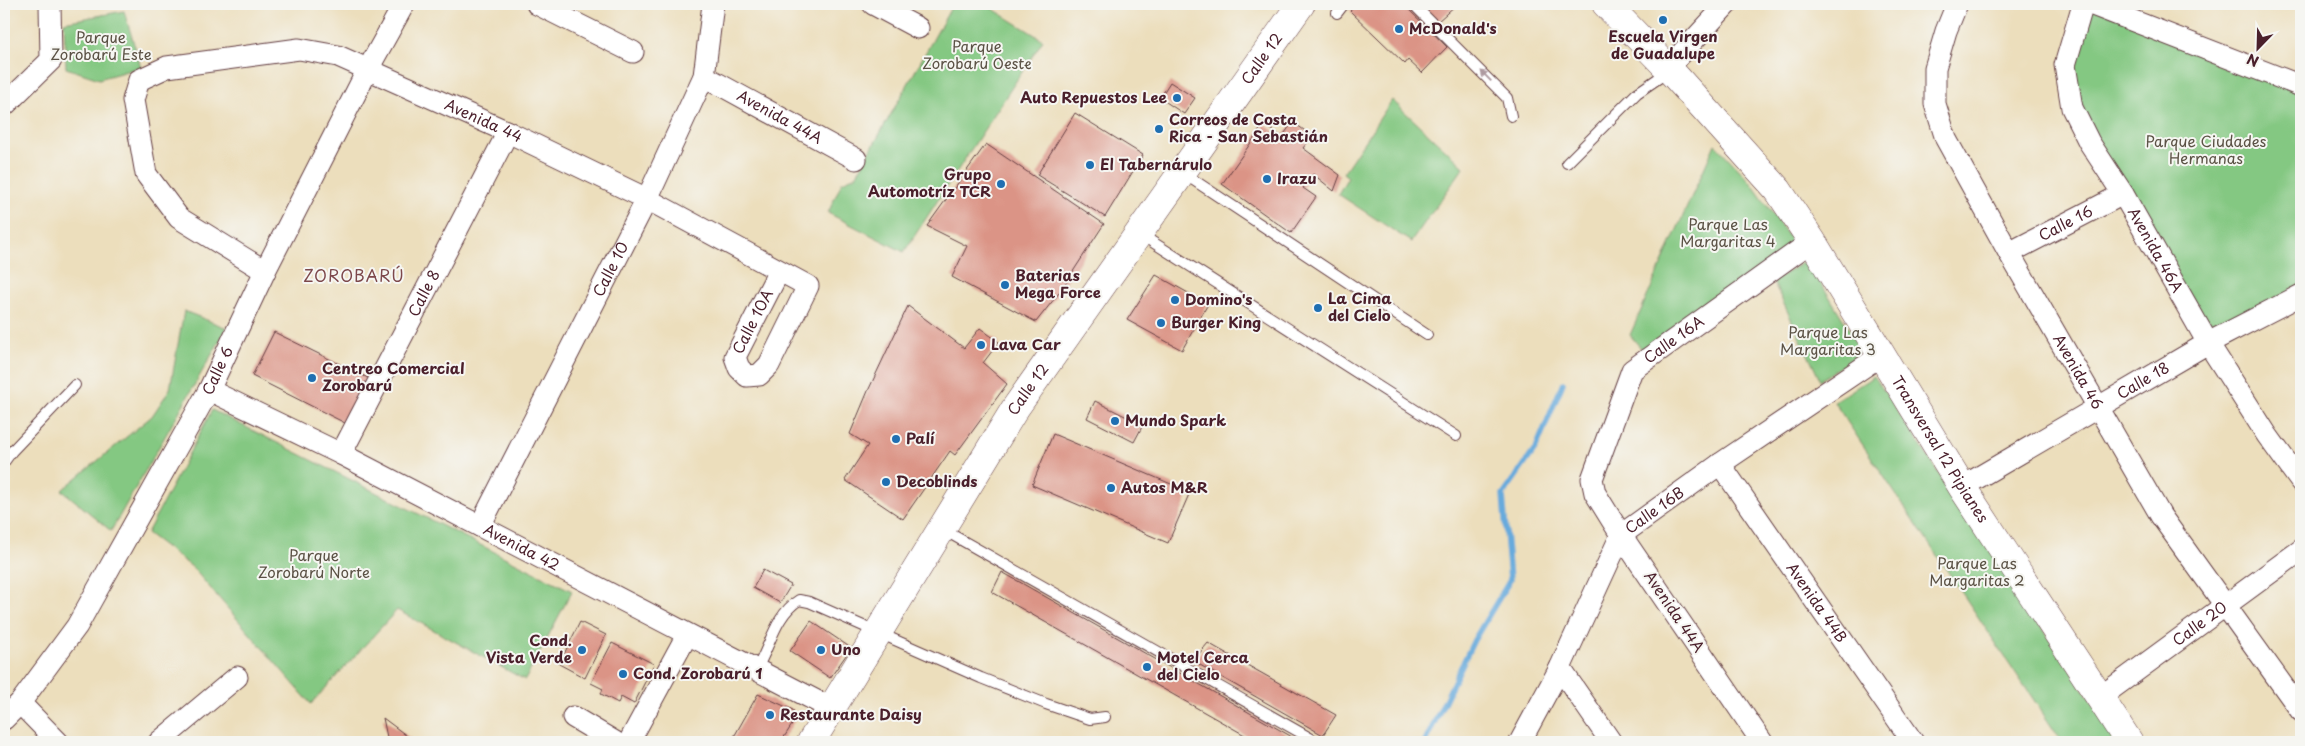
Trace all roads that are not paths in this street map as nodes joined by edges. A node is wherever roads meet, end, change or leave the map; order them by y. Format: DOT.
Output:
graph roads {
  1 [pos="50,4"];
  2 [pos="404,4"];
  3 [pos="537,4"];
  4 [pos="713,4"];
  5 [pos="873,4"];
  6 [pos="1301,4"];
  7 [pos="1344,4"];
  8 [pos="1413,4"];
  9 [pos="1606,4"];
  10 [pos="1727,4"];
  11 [pos="1957,4"];
  12 [pos="2083,4"];
  13 [pos="2090,4"];
  14 [pos="565,11"];
  15 [pos="1337,13"];
  16 [pos="918,28"];
  17 [pos="633,52"];
  18 [pos="368,69"];
  19 [pos="1669,69"];
  20 [pos="704,76"];
  21 [pos="2301,86"];
  22 [pos="4,106"];
  23 [pos="1511,116"];
  24 [pos="508,132"];
  25 [pos="856,159"];
  26 [pos="1567,163"];
  27 [pos="1182,173"];
  28 [pos="2123,194"];
  29 [pos="647,199"];
  30 [pos="1139,234"];
  31 [pos="1812,241"];
  32 [pos="2009,253"];
  33 [pos="265,271"];
  34 [pos="779,271"];
  35 [pos="808,286"];
  36 [pos="2301,295"];
  37 [pos="1428,335"];
  38 [pos="2208,344"];
  39 [pos="1880,356"];
  40 [pos="74,385"];
  41 [pos="209,390"];
  42 [pos="2096,407"];
  43 [pos="1456,436"];
  44 [pos="341,454"];
  45 [pos="4,462"];
  46 [pos="1720,464"];
  47 [pos="1592,479"];
  48 [pos="2301,482"];
  49 [pos="1962,486"];
  50 [pos="480,526"];
  51 [pos="942,528"];
  52 [pos="1621,535"];
  53 [pos="2301,550"];
  54 [pos="2226,603"];
  55 [pos="879,631"];
  56 [pos="687,635"];
  57 [pos="1560,668"];
  58 [pos="756,670"];
  59 [pos="237,677"];
  60 [pos="2098,698"];
  61 [pos="20,704"];
  62 [pos="832,709"];
  63 [pos="2301,711"];
  64 [pos="572,717"];
  65 [pos="1105,717"];
  66 [pos="4,719"];
  67 [pos="58,742"];
  68 [pos="159,742"];
  69 [pos="615,742"];
  70 [pos="629,742"];
  71 [pos="811,742"];
  72 [pos="1317,742"];
  73 [pos="1520,742"];
  74 [pos="1611,742"];
  75 [pos="1762,742"];
  76 [pos="1913,742"];
  77 [pos="2129,742"];
  1 -- 22 [label="street"];
  2 -- 18 [label="street, Calle 6"];
  3 -- 14 [label="street"];
  4 -- 20 [label="street, Calle 10"];
  5 -- 16 [label="street"];
  6 -- 27 [label="street, Calle 12"];
  7 -- 15 [label="lane"];
  23 -- 8 [label="lane, one-way"];
  9 -- 19 [label="street, Transversal 12 Pipianes"];
  10 -- 19 [label="street"];
  11 -- 32 [label="street, Avenida 46"];
  12 -- 28 [label="street, Avenida 46A"];
  13 -- 21 [label="street"];
  14 -- 17 [label="street"];
  18 -- 24 [label="street, Avenida 44"];
  18 -- 33 [label="street, Calle 6"];
  18 -- 33 [label="street, Avenida 44"];
  19 -- 26 [label="lane"];
  19 -- 31 [label="street, Transversal 12 Pipianes"];
  20 -- 25 [label="street, Avenida 44A"];
  20 -- 29 [label="street, Calle 10"];
  24 -- 29 [label="street, Avenida 44"];
  24 -- 44 [label="street, Calle 8"];
  27 -- 30 [label="street, Calle 12"];
  27 -- 37 [label="lane"];
  28 -- 32 [label="street, Calle 16"];
  28 -- 38 [label="street, Avenida 46A"];
  29 -- 34 [label="street, Avenida 44"];
  29 -- 50 [label="street, Calle 10"];
  30 -- 43 [label="lane"];
  30 -- 51 [label="street, Calle 12"];
  31 -- 39 [label="street, Transversal 12 Pipianes"];
  31 -- 47 [label="street, Calle 16A"];
  32 -- 42 [label="street, Avenida 46"];
  33 -- 41 [label="street, Calle 6"];
  34 -- 35 [label="street, Avenida 44"];
  34 -- 35 [label="street, Calle 10A"];
  36 -- 38 [label="street, Calle 18"];
  38 -- 42 [label="street, Calle 18"];
  38 -- 48 [label="street, Avenida 46A"];
  39 -- 46 [label="street, Calle 16B"];
  39 -- 49 [label="street, Transversal 12 Pipianes"];
  40 -- 45 [label="lane"];
  41 -- 44 [label="street, Avenida 42"];
  41 -- 61 [label="street, Calle 6"];
  42 -- 49 [label="street, Calle 18"];
  42 -- 54 [label="street, Avenida 46"];
  44 -- 50 [label="street, Avenida 42"];
  46 -- 52 [label="street, Calle 16B"];
  46 -- 76 [label="street, Avenida 44B"];
  47 -- 52 [label="street, Avenida 44A"];
  49 -- 60 [label="street, Transversal 12 Pipianes"];
  50 -- 56 [label="street, Avenida 42"];
  51 -- 55 [label="street, Calle 12"];
  51 -- 72 [label="lane"];
  52 -- 57 [label="street, Calle 16B"];
  52 -- 75 [label="street, Avenida 44A"];
  53 -- 54 [label="street, Calle 20"];
  54 -- 60 [label="street, Calle 20"];
  54 -- 63 [label="street, Avenida 46"];
  55 -- 58 [label="lane"];
  55 -- 62 [label="street, Calle 12"];
  55 -- 65 [label="lane"];
  56 -- 58 [label="street, Avenida 42"];
  56 -- 70 [label="street"];
  57 -- 73 [label="street, Calle 16B"];
  57 -- 74 [label="street"];
  58 -- 62 [label="street, Avenida 42"];
  59 -- 68 [label="street"];
  60 -- 77 [label="street, Transversal 12 Pipianes"];
  61 -- 66 [label="street, Calle 6"];
  61 -- 67 [label="street"];
  62 -- 71 [label="street, Calle 12"];
  64 -- 69 [label="street"];
}
